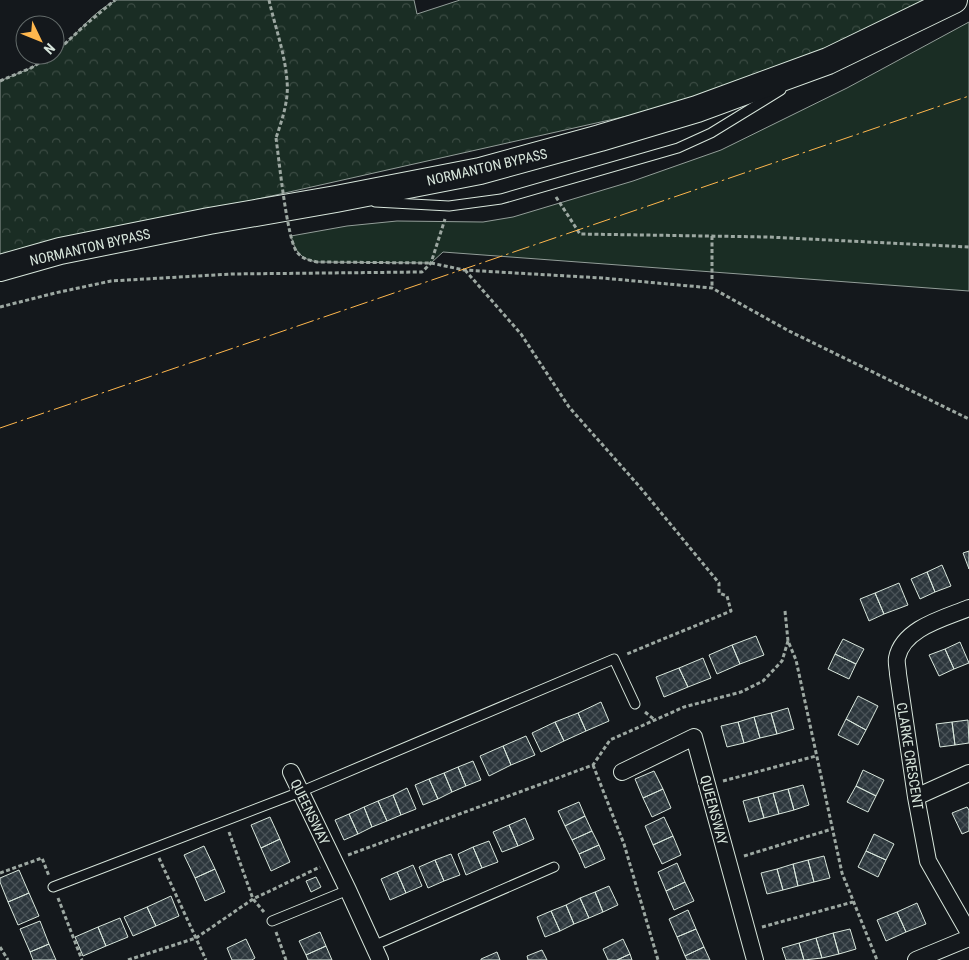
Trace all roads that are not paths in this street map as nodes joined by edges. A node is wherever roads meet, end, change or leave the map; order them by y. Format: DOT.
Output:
graph roads {
  1 [pos="954,0"];
  2 [pos="828,61"];
  3 [pos="336,200"];
  4 [pos="0,268"];
  5 [pos="969,608"];
  6 [pos="635,704"];
  7 [pos="291,772"];
  8 [pos="622,772"];
  9 [pos="969,773"];
  10 [pos="300,792"];
  11 [pos="916,796"];
  12 [pos="554,867"];
  13 [pos="54,886"];
  14 [pos="348,890"];
  15 [pos="272,922"];
  16 [pos="969,933"];
  17 [pos="969,938"];
  18 [pos="376,953"];
  19 [pos="755,960"];
  20 [pos="916,960"];
  1 -- 2 [label="main road, NORMANTON BYPASS"];
  2 -- 3 [label="main road, NORMANTON BYPASS"];
  2 -- 3 [label="lane"];
  3 -- 4 [label="main road, NORMANTON BYPASS"];
  5 -- 11 [label="street, CLARKE CRESCENT"];
  6 -- 10 [label="lane"];
  7 -- 10 [label="street, QUEENSWAY"];
  8 -- 19 [label="street, QUEENSWAY"];
  9 -- 11 [label="street"];
  10 -- 13 [label="lane"];
  10 -- 14 [label="street, QUEENSWAY"];
  11 -- 16 [label="street, CLARKE CRESCENT"];
  12 -- 18 [label="lane"];
  14 -- 15 [label="lane"];
  14 -- 18 [label="street, QUEENSWAY"];
  17 -- 20 [label="street"];
}
